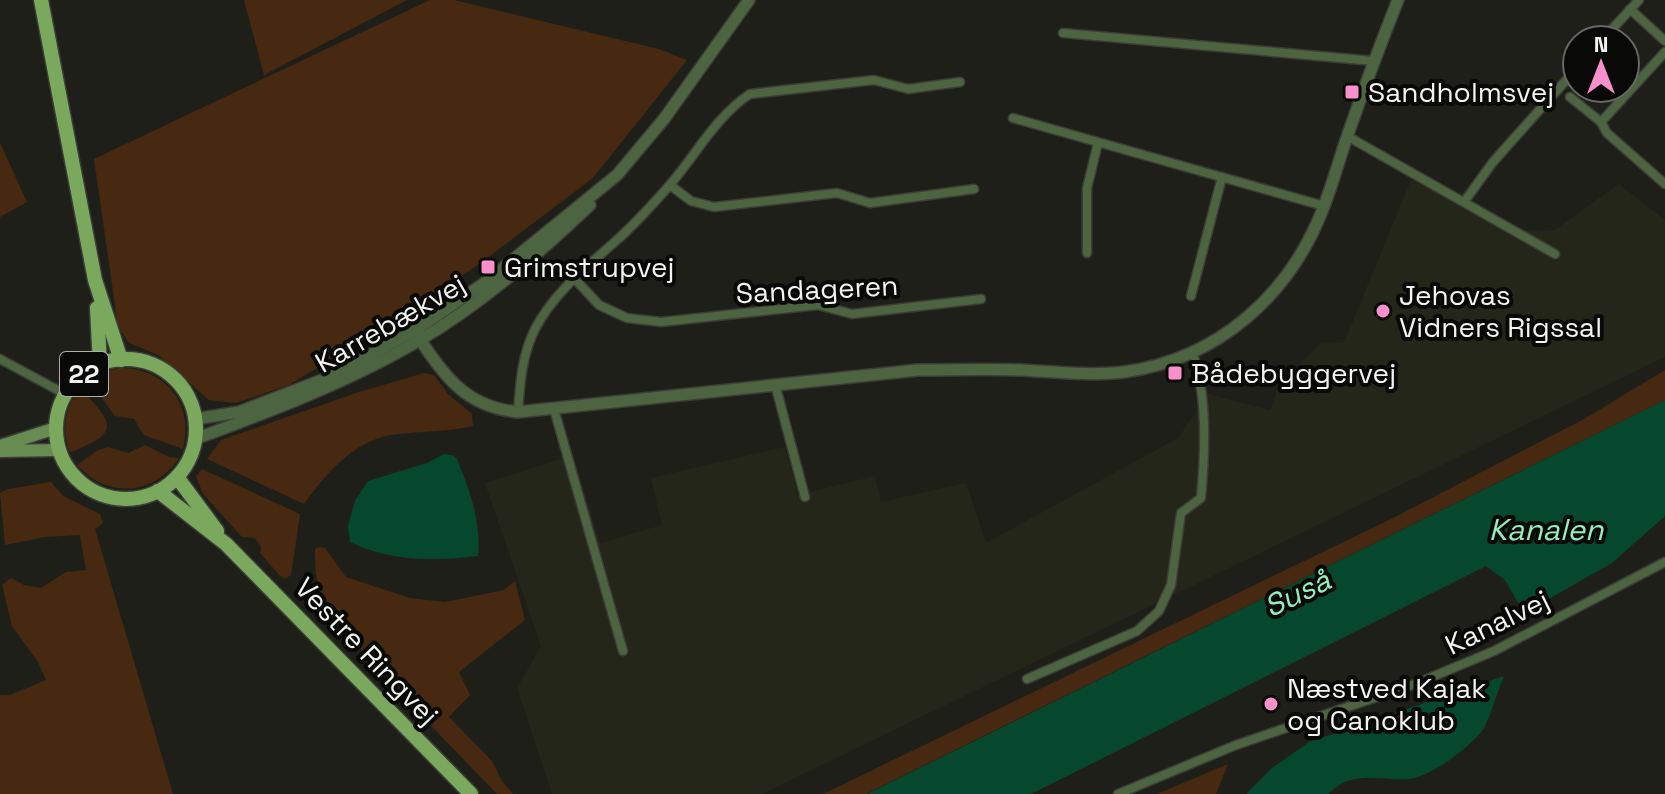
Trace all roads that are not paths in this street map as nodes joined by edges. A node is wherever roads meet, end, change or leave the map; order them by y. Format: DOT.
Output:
graph roads {
  1 [pos="41,0"];
  2 [pos="749,0"];
  3 [pos="1398,0"];
  4 [pos="1639,0"];
  5 [pos="1630,9"];
  6 [pos="1616,24"];
  7 [pos="1063,33"];
  8 [pos="1665,41"];
  9 [pos="1665,52"];
  10 [pos="1374,61"];
  11 [pos="960,82"];
  12 [pos="1561,86"];
  13 [pos="1579,104"];
  14 [pos="1013,118"];
  15 [pos="1601,122"];
  16 [pos="1347,136"];
  17 [pos="1098,143"];
  18 [pos="617,175"];
  19 [pos="1222,177"];
  20 [pos="1665,184"];
  21 [pos="670,185"];
  22 [pos="974,189"];
  23 [pos="1464,202"];
  24 [pos="1324,206"];
  25 [pos="1087,253"];
  26 [pos="1555,254"];
  27 [pos="574,278"];
  28 [pos="95,280"];
  29 [pos="1191,296"];
  30 [pos="981,299"];
  31 [pos="417,335"];
  32 [pos="1192,352"];
  33 [pos="0,359"];
  34 [pos="121,360"];
  35 [pos="100,365"];
  36 [pos="775,384"];
  37 [pos="65,394"];
  38 [pos="554,409"];
  39 [pos="518,412"];
  40 [pos="195,419"];
  41 [pos="56,428"];
  42 [pos="195,439"];
  43 [pos="0,448"];
  44 [pos="59,450"];
  45 [pos="177,477"];
  46 [pos="158,491"];
  47 [pos="805,497"];
  48 [pos="226,544"];
  49 [pos="1665,562"];
  50 [pos="623,651"];
  51 [pos="1027,679"];
  52 [pos="471,794"];
  53 [pos="1118,794"];
  1 -- 28 [label="main road, 22"];
  2 -- 18 [label="street, Karrebækvej"];
  3 -- 10 [label="street"];
  4 -- 5 [label="street"];
  5 -- 6 [label="street"];
  5 -- 8 [label="street"];
  7 -- 10 [label="street"];
  9 -- 15 [label="street"];
  10 -- 16 [label="street"];
  11 -- 21 [label="street"];
  12 -- 23 [label="street"];
  13 -- 15 [label="street"];
  14 -- 17 [label="street"];
  15 -- 20 [label="street"];
  16 -- 23 [label="street"];
  16 -- 24 [label="street"];
  17 -- 19 [label="street"];
  17 -- 25 [label="street"];
  18 -- 31 [label="street, Karrebækvej"];
  18 -- 31 [label="street, Karrebækvej"];
  19 -- 24 [label="street"];
  19 -- 29 [label="street"];
  21 -- 22 [label="street"];
  21 -- 27 [label="street"];
  23 -- 26 [label="street"];
  24 -- 32 [label="street"];
  27 -- 30 [label="street, Sandageren"];
  27 -- 39 [label="street"];
  28 -- 34 [label="main road, 22"];
  28 -- 35 [label="main road, 22"];
  31 -- 39 [label="street"];
  31 -- 40 [label="street, Karrebækvej"];
  31 -- 42 [label="street, Karrebækvej"];
  32 -- 36 [label="street"];
  32 -- 51 [label="street"];
  33 -- 37 [label="street"];
  34 -- 35 [label="main road, 22"];
  34 -- 40 [label="main road, 22"];
  35 -- 37 [label="main road, 22"];
  36 -- 38 [label="street"];
  36 -- 47 [label="street"];
  37 -- 41 [label="main road, 22"];
  38 -- 39 [label="street"];
  38 -- 50 [label="street"];
  40 -- 42 [label="main road, 22"];
  41 -- 43 [label="main road"];
  41 -- 44 [label="main road, 22"];
  42 -- 45 [label="main road, 22"];
  43 -- 44 [label="main road"];
  44 -- 46 [label="main road, 22"];
  45 -- 46 [label="main road, 22"];
  45 -- 48 [label="main road, Vestre Ringvej"];
  46 -- 48 [label="main road, Vestre Ringvej"];
  48 -- 52 [label="main road, Vestre Ringvej"];
  49 -- 53 [label="street, Kanalvej"];
}
